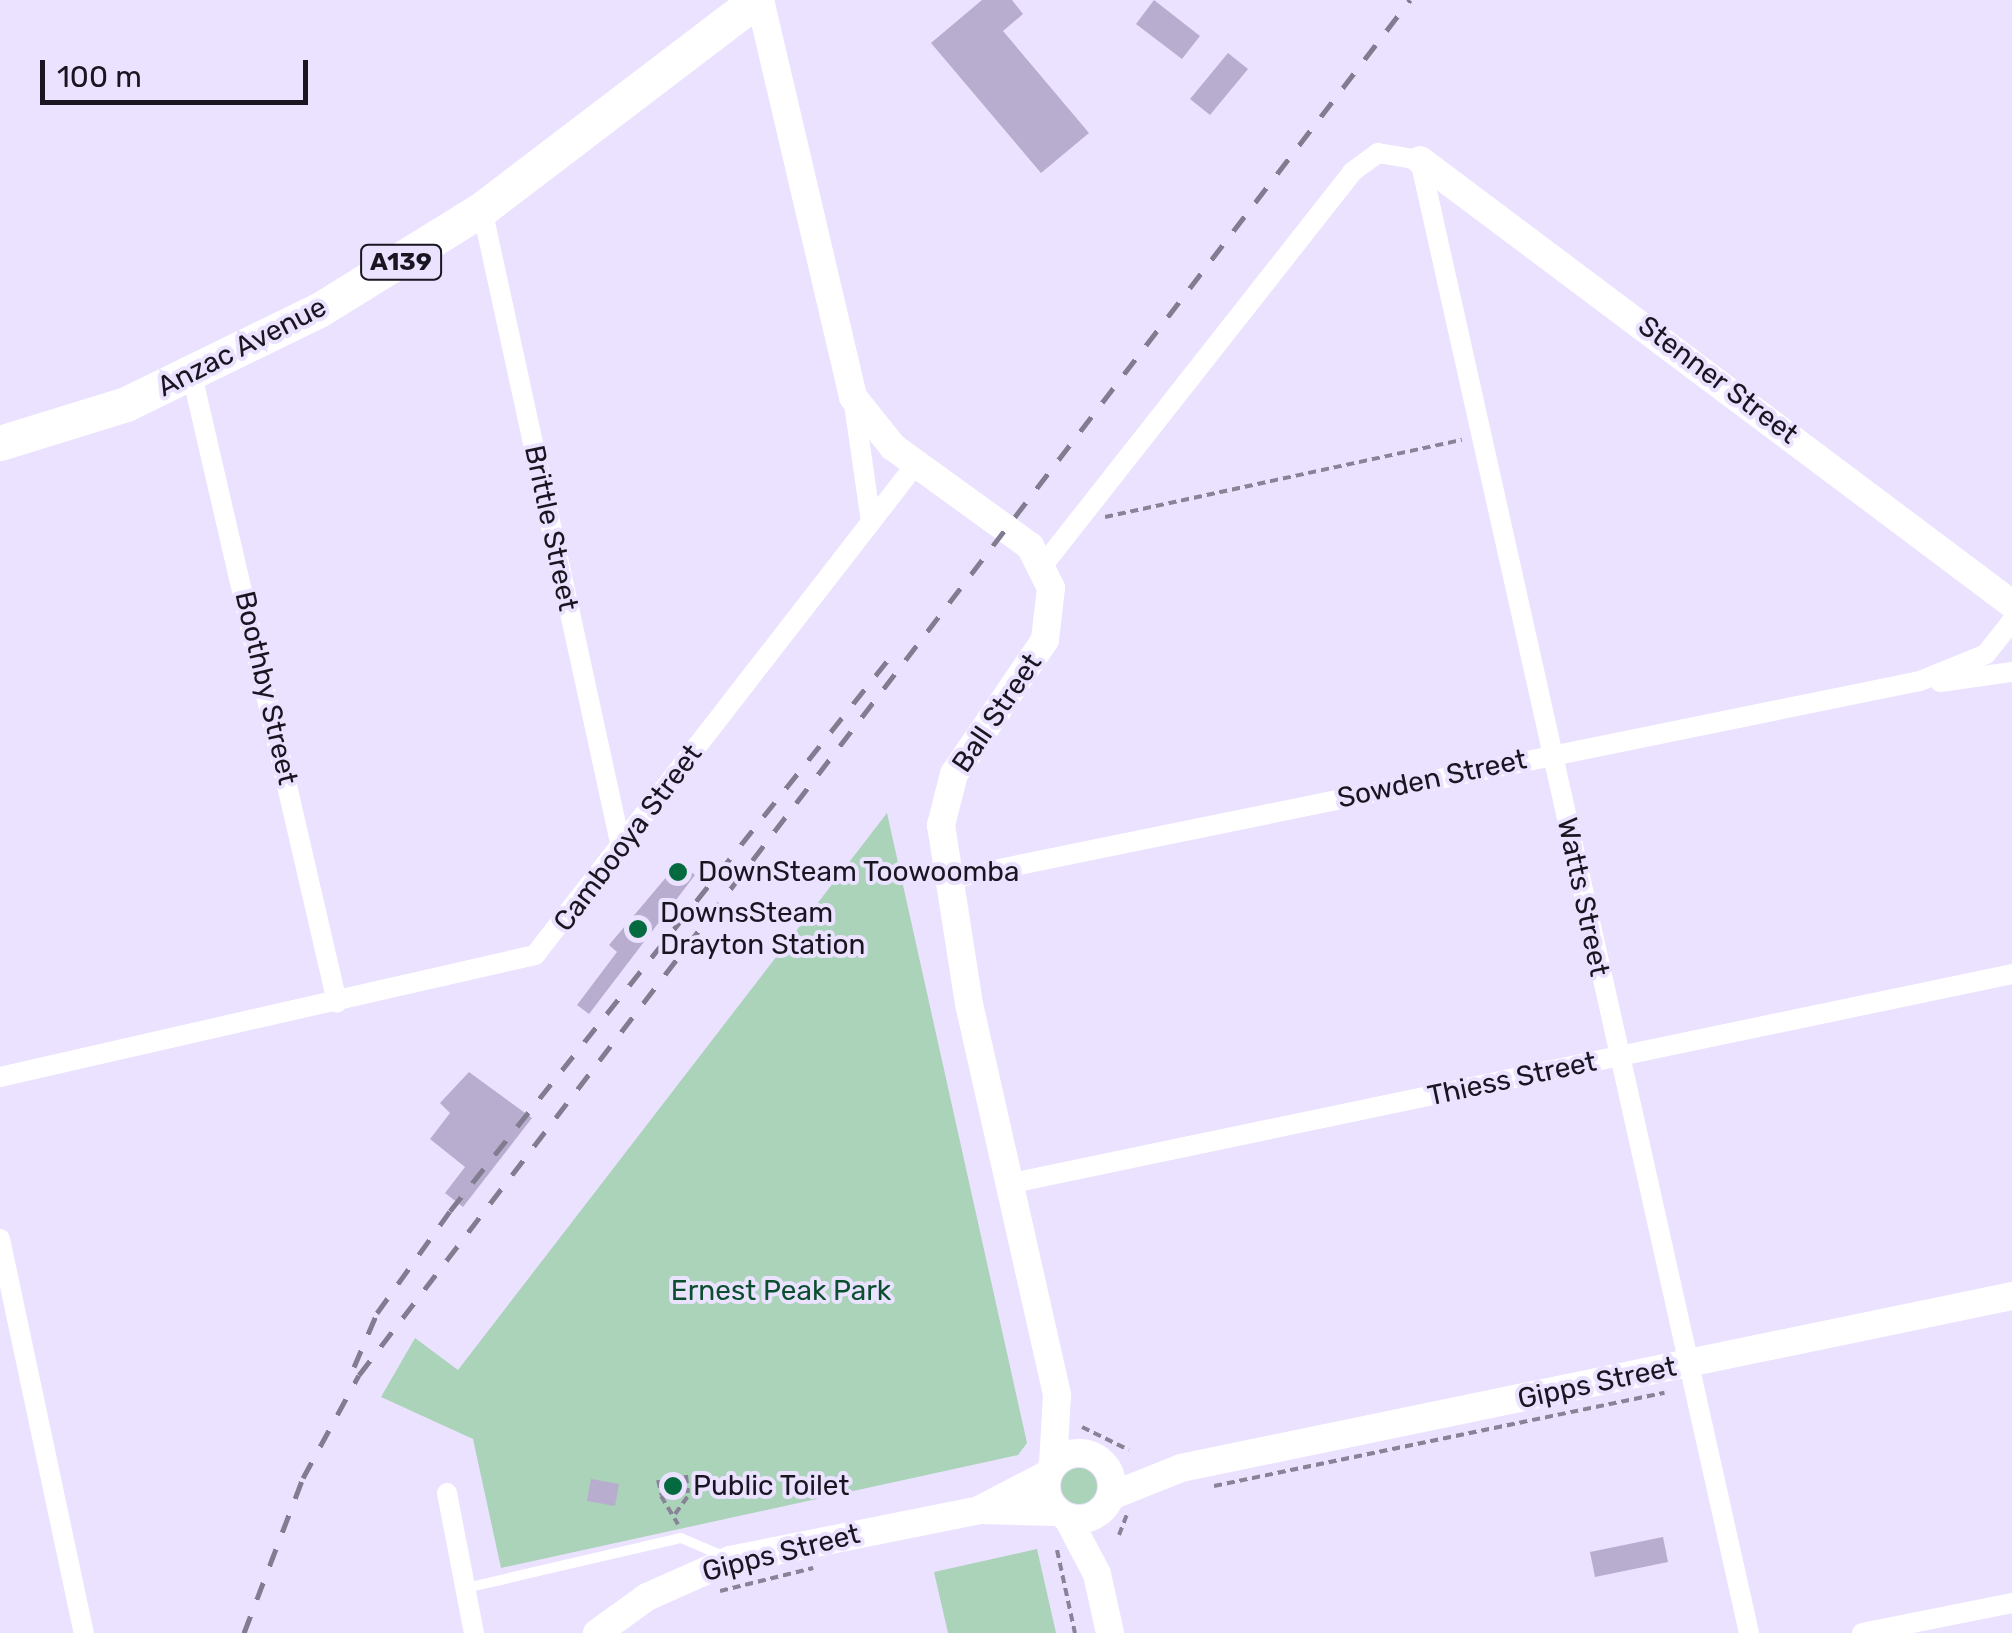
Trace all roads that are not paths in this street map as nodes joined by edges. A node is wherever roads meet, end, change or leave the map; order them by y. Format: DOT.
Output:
graph roads {
  1 [pos="758,0"];
  2 [pos="1420,160"];
  3 [pos="482,209"];
  4 [pos="192,376"];
  5 [pos="852,398"];
  6 [pos="0,443"];
  7 [pos="916,464"];
  8 [pos="871,522"];
  9 [pos="1044,564"];
  10 [pos="2012,604"];
  11 [pos="2012,621"];
  12 [pos="2012,672"];
  13 [pos="1920,682"];
  14 [pos="1552,754"];
  15 [pos="621,847"];
  16 [pos="945,880"];
  17 [pos="2012,974"];
  18 [pos="337,1002"];
  19 [pos="1618,1057"];
  20 [pos="0,1077"];
  21 [pos="1012,1182"];
  22 [pos="0,1240"];
  23 [pos="2012,1296"];
  24 [pos="1686,1376"];
  25 [pos="1057,1395"];
  26 [pos="1108,1456"];
  27 [pos="1050,1470"];
  28 [pos="1188,1479"];
  29 [pos="446,1493"];
  30 [pos="1115,1504"];
  31 [pos="980,1510"];
  32 [pos="1063,1514"];
  33 [pos="730,1560"];
  34 [pos="1097,1574"];
  35 [pos="465,1588"];
  36 [pos="2012,1602"];
  37 [pos="84,1633"];
  38 [pos="474,1633"];
  39 [pos="596,1633"];
  40 [pos="1110,1633"];
  41 [pos="1749,1633"];
  42 [pos="1862,1633"];
  1 -- 3 [label="highway, Anzac Avenue / A139"];
  1 -- 5 [label="main road"];
  2 -- 9 [label="street"];
  2 -- 10 [label="main road, Stenner Street"];
  2 -- 14 [label="street, Watts Street"];
  3 -- 4 [label="highway, Anzac Avenue / A139"];
  3 -- 15 [label="street, Brittle Street"];
  4 -- 6 [label="highway, Anzac Avenue / A139"];
  4 -- 18 [label="street, Boothby Street"];
  5 -- 7 [label="main road"];
  5 -- 8 [label="street"];
  7 -- 8 [label="street, Cambooya Street"];
  7 -- 9 [label="main road"];
  8 -- 15 [label="street, Cambooya Street"];
  9 -- 16 [label="main road, Ball Street"];
  11 -- 13 [label="street, Sowden Street"];
  12 -- 13 [label="street, Sowden Street"];
  13 -- 14 [label="street, Sowden Street"];
  14 -- 16 [label="street, Sowden Street"];
  14 -- 19 [label="street, Watts Street"];
  15 -- 18 [label="street, Cambooya Street"];
  16 -- 21 [label="main road, Ball Street"];
  17 -- 19 [label="street, Thiess Street"];
  18 -- 20 [label="street, Cambooya Street"];
  19 -- 21 [label="street, Thiess Street"];
  19 -- 24 [label="street, Watts Street"];
  21 -- 25 [label="main road, Ball Street"];
  22 -- 37 [label="street"];
  23 -- 24 [label="main road, Gipps Street"];
  24 -- 28 [label="main road, Gipps Street"];
  24 -- 41 [label="street, Watts Street"];
  25 -- 26 [label="main road, Ball Street"];
  25 -- 27 [label="main road, Ball Street"];
  26 -- 27 [label="main road, Gipps Street"];
  26 -- 28 [label="main road, Gipps Street"];
  26 -- 30 [label="main road, Ball Street"];
  27 -- 31 [label="main road, Gipps Street"];
  27 -- 32 [label="main road, Ball Street"];
  28 -- 30 [label="main road, Gipps Street"];
  29 -- 35 [label="street"];
  30 -- 32 [label="main road, Gipps Street"];
  30 -- 34 [label="main road"];
  31 -- 32 [label="main road, Gipps Street"];
  31 -- 33 [label="main road, Gipps Street"];
  32 -- 34 [label="main road"];
  33 -- 35 [label="lane"];
  33 -- 39 [label="main road, Gipps Street"];
  34 -- 40 [label="main road"];
  35 -- 38 [label="street"];
  36 -- 42 [label="street"];
}
